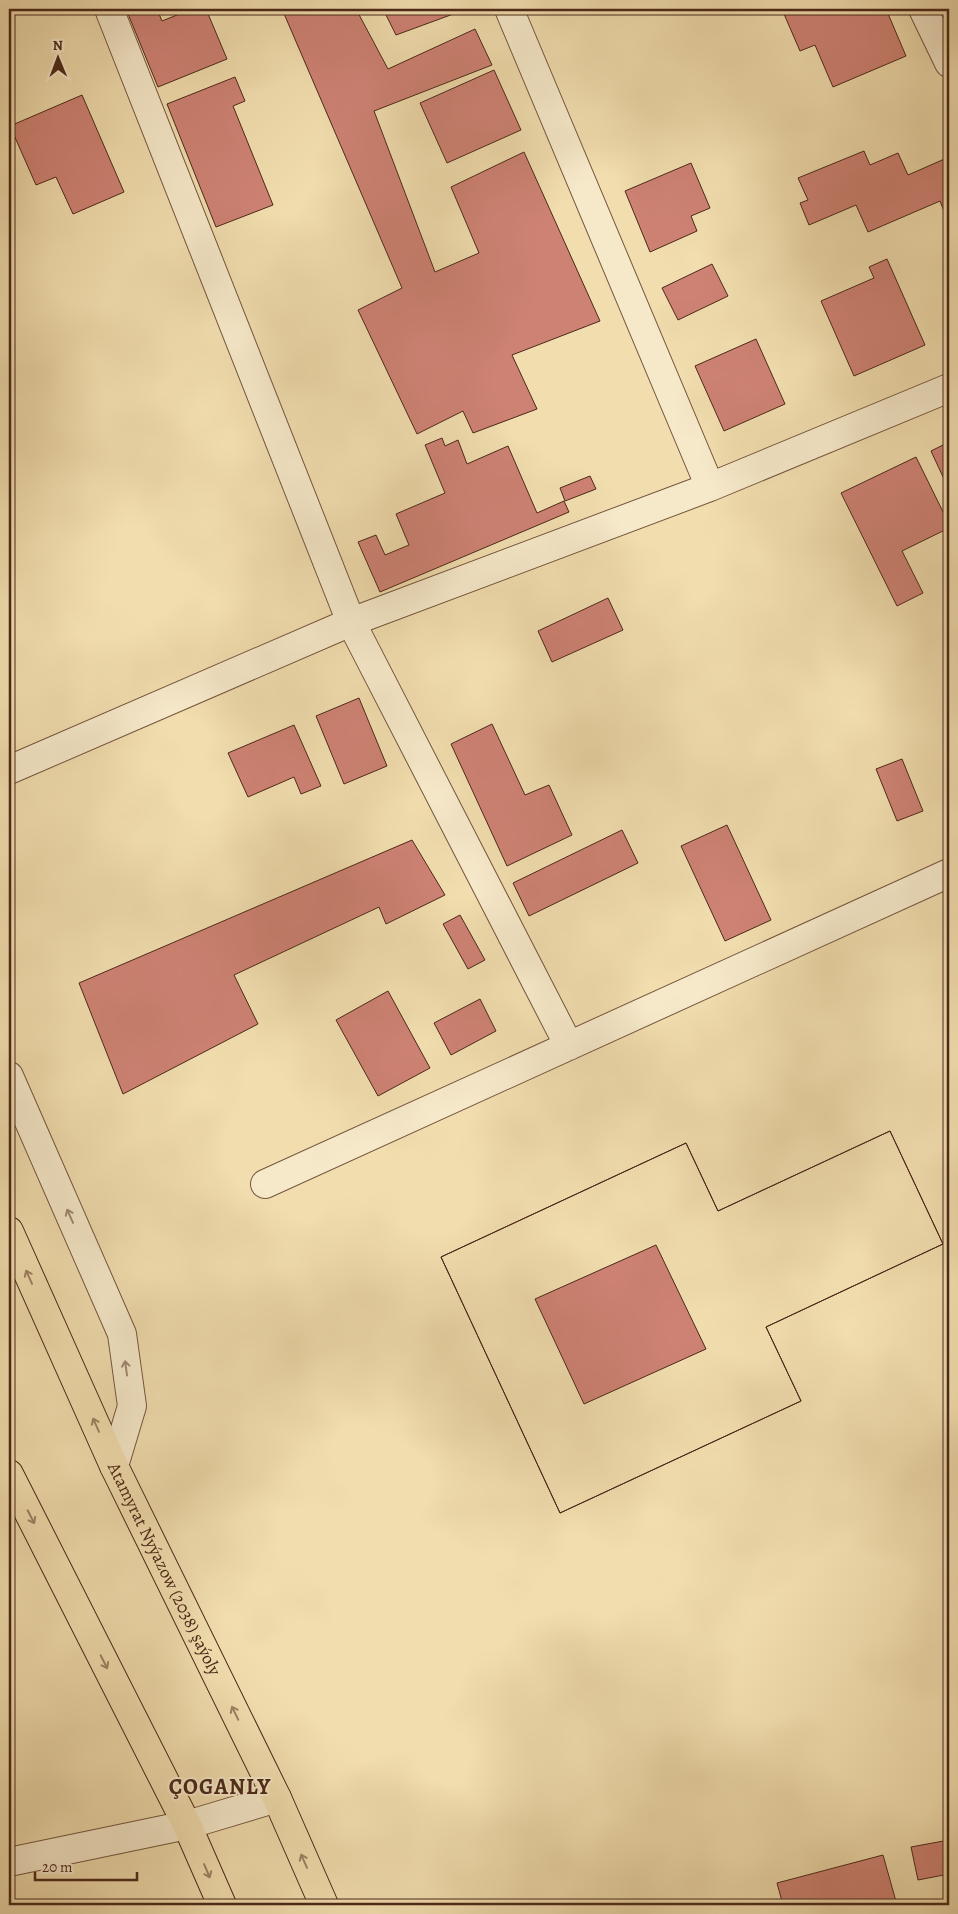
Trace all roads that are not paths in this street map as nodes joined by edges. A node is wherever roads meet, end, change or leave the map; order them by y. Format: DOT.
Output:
graph roads {
  1 [pos="109,9"];
  2 [pos="508,9"];
  3 [pos="923,9"];
  4 [pos="949,63"];
  5 [pos="949,388"];
  6 [pos="710,487"];
  7 [pos="351,622"];
  8 [pos="9,770"];
  9 [pos="949,874"];
  10 [pos="569,1046"];
  11 [pos="9,1076"];
  12 [pos="265,1184"];
  13 [pos="9,1231"];
  14 [pos="114,1466"];
  15 [pos="9,1474"];
  16 [pos="277,1798"];
  17 [pos="187,1825"];
  18 [pos="9,1862"];
  19 [pos="222,1905"];
  20 [pos="324,1905"];
  1 -- 7 [label="street"];
  2 -- 6 [label="street"];
  3 -- 4 [label="street"];
  5 -- 6 [label="street"];
  6 -- 7 [label="street"];
  7 -- 8 [label="street"];
  7 -- 10 [label="street"];
  9 -- 10 [label="street"];
  10 -- 12 [label="street"];
  14 -- 11 [label="street, one-way"];
  14 -- 13 [label="main road, Atamyrat Nyýazow (2038) şaýoly, one-way"];
  16 -- 14 [label="main road, Atamyrat Nyýazow (2038) şaýoly, one-way"];
  15 -- 17 [label="main road, one-way"];
  16 -- 17 [label="street"];
  20 -- 16 [label="main road, Atamyrat Nyýazow (2038) şaýoly, one-way"];
  17 -- 18 [label="street"];
  17 -- 19 [label="main road, one-way"];
}
